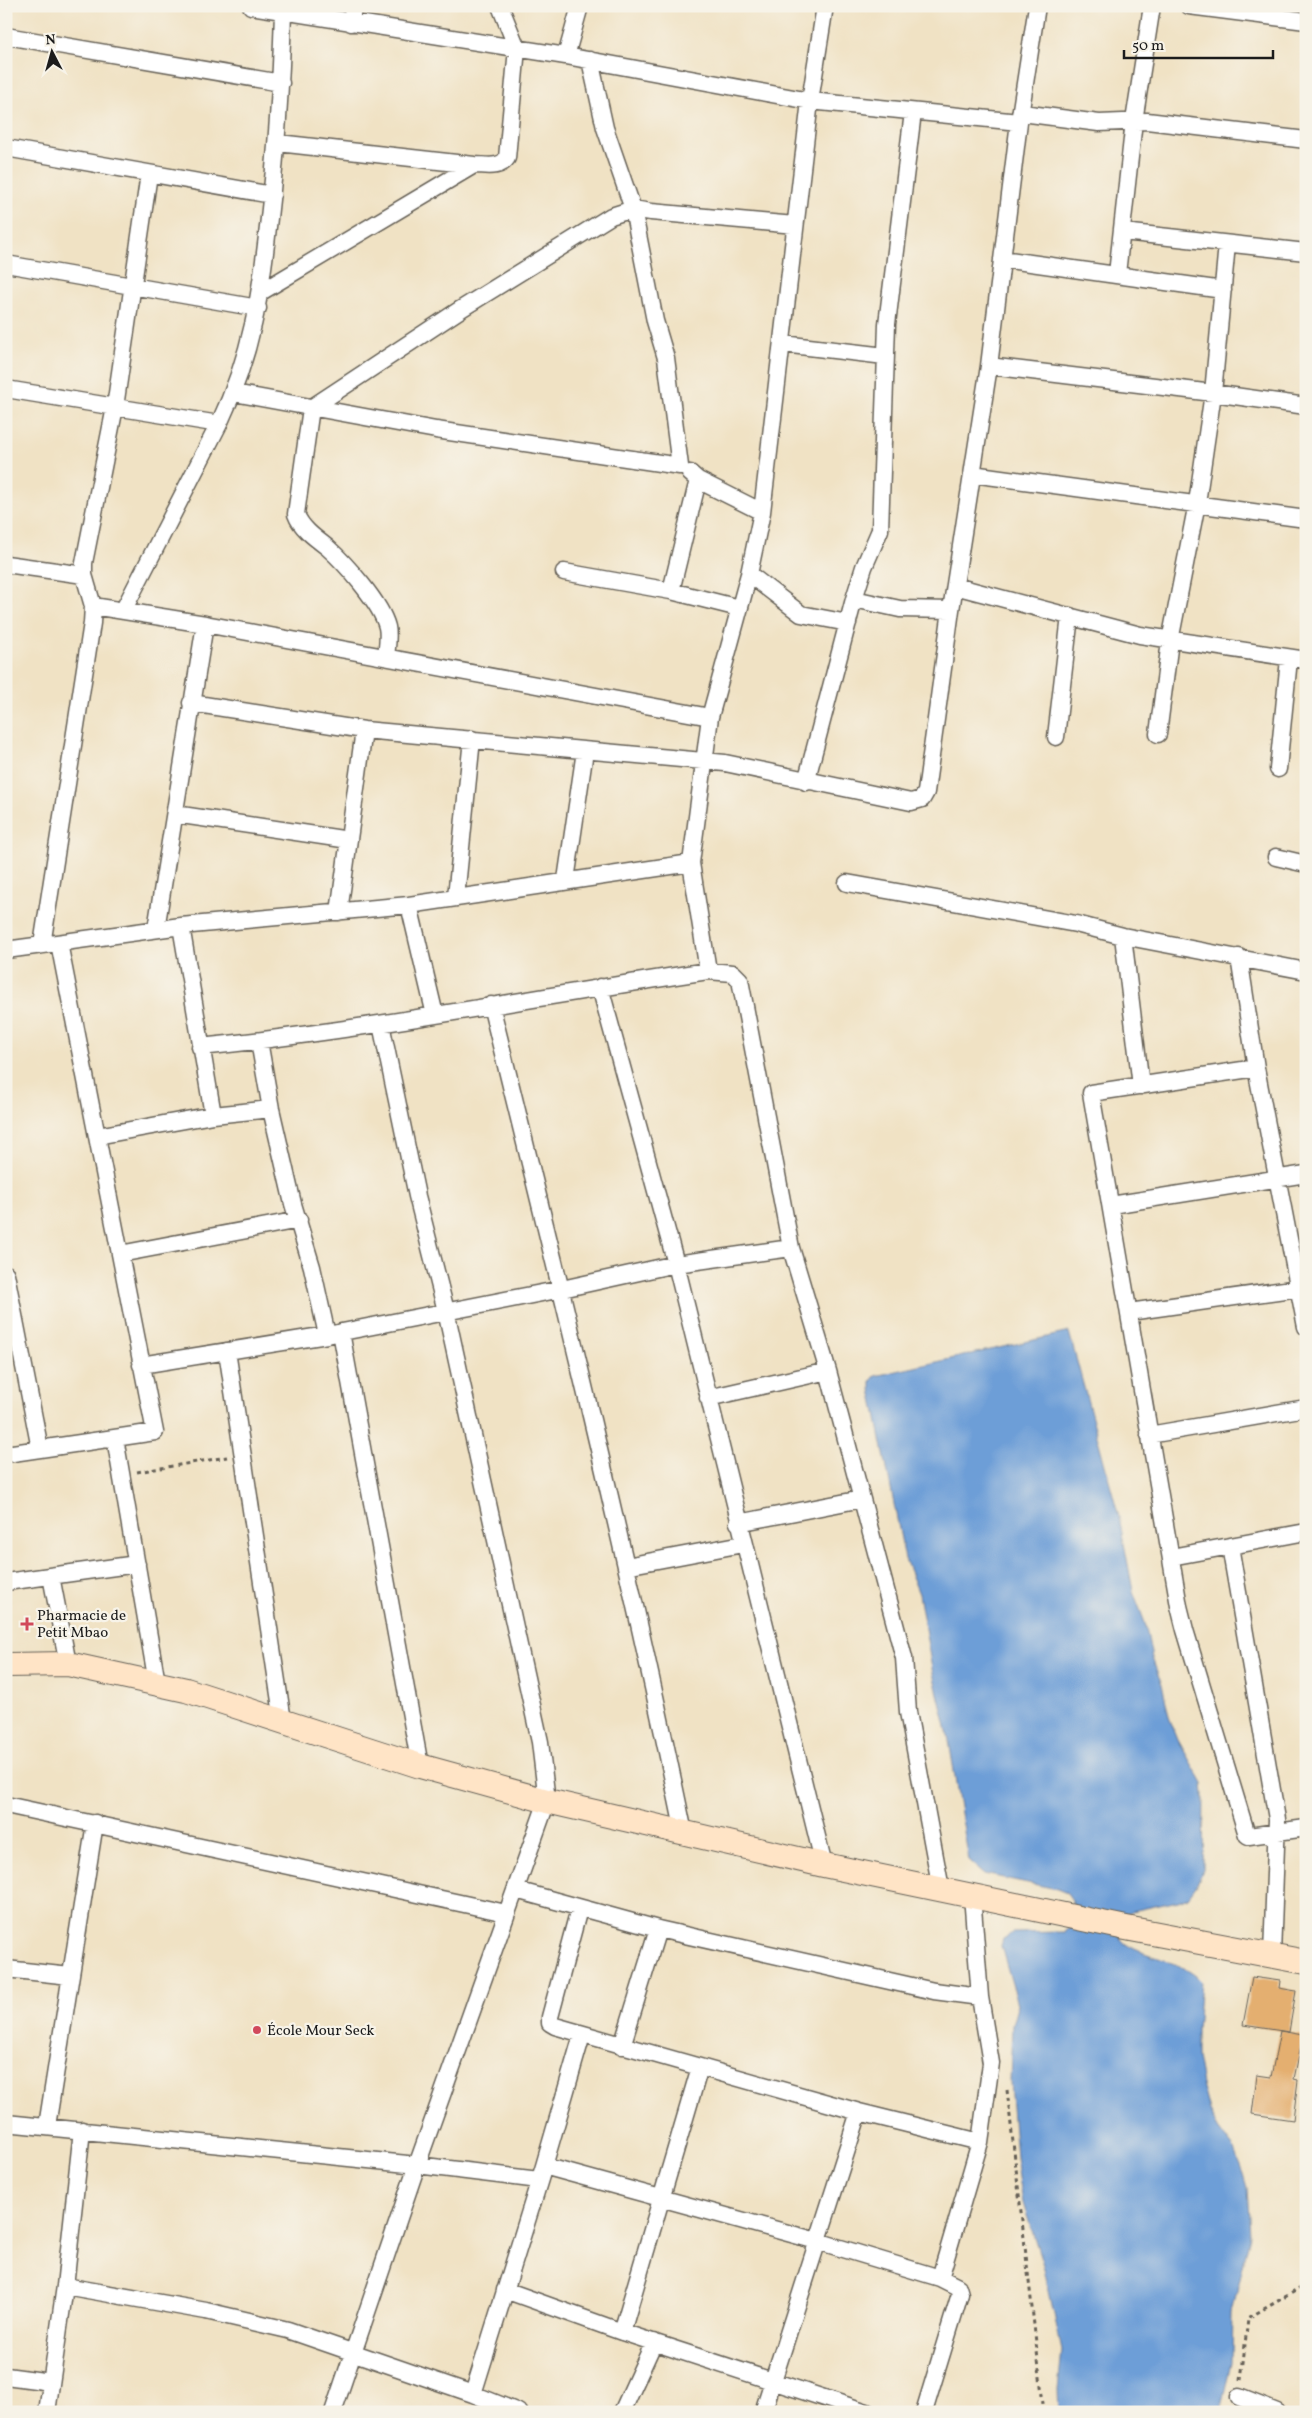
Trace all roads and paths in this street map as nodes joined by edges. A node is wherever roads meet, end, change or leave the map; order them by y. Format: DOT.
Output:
graph roads {
  1 [pos="251,6"];
  2 [pos="353,6"];
  3 [pos="500,6"];
  4 [pos="580,6"];
  5 [pos="825,6"];
  6 [pos="1152,6"];
  7 [pos="1189,6"];
  8 [pos="1034,7"];
  9 [pos="283,12"];
  10 [pos="1268,12"];
  11 [pos="1306,21"];
  12 [pos="350,23"];
  13 [pos="6,36"];
  14 [pos="516,48"];
  15 [pos="566,56"];
  16 [pos="590,60"];
  17 [pos="281,83"];
  18 [pos="810,101"];
  19 [pos="914,112"];
  20 [pos="1020,118"];
  21 [pos="1134,121"];
  22 [pos="1306,140"];
  23 [pos="278,143"];
  24 [pos="6,148"];
  25 [pos="474,165"];
  26 [pos="148,174"];
  27 [pos="272,195"];
  28 [pos="633,209"];
  29 [pos="795,225"];
  30 [pos="1123,232"];
  31 [pos="1227,244"];
  32 [pos="1306,252"];
  33 [pos="1002,259"];
  34 [pos="6,264"];
  35 [pos="1117,274"];
  36 [pos="133,286"];
  37 [pos="1223,290"];
  38 [pos="259,300"];
  39 [pos="782,344"];
  40 [pos="885,356"];
  41 [pos="989,366"];
  42 [pos="6,389"];
  43 [pos="1214,392"];
  44 [pos="234,393"];
  45 [pos="1306,406"];
  46 [pos="115,407"];
  47 [pos="311,408"];
  48 [pos="219,424"];
  49 [pos="680,466"];
  50 [pos="972,474"];
  51 [pos="698,480"];
  52 [pos="1197,503"];
  53 [pos="762,512"];
  54 [pos="1306,519"];
  55 [pos="6,564"];
  56 [pos="564,572"];
  57 [pos="749,574"];
  58 [pos="84,575"];
  59 [pos="955,586"];
  60 [pos="671,591"];
  61 [pos="854,599"];
  62 [pos="93,606"];
  63 [pos="739,608"];
  64 [pos="951,610"];
  65 [pos="123,611"];
  66 [pos="1070,616"];
  67 [pos="848,623"];
  68 [pos="206,624"];
  69 [pos="1170,641"];
  70 [pos="386,657"];
  71 [pos="1289,659"];
  72 [pos="1306,660"];
  73 [pos="191,703"];
  74 [pos="710,716"];
  75 [pos="364,730"];
  76 [pos="1158,734"];
  77 [pos="1056,737"];
  78 [pos="472,739"];
  79 [pos="585,751"];
  80 [pos="704,761"];
  81 [pos="1278,768"];
  82 [pos="806,782"];
  83 [pos="175,814"];
  84 [pos="349,840"];
  85 [pos="1276,857"];
  86 [pos="691,863"];
  87 [pos="1306,864"];
  88 [pos="566,880"];
  89 [pos="847,884"];
  90 [pos="456,897"];
  91 [pos="409,905"];
  92 [pos="339,912"];
  93 [pos="181,926"];
  94 [pos="156,929"];
  95 [pos="1123,936"];
  96 [pos="59,944"];
  97 [pos="42,945"];
  98 [pos="6,950"];
  99 [pos="1239,957"];
  100 [pos="708,971"];
  101 [pos="1306,971"];
  102 [pos="600,987"];
  103 [pos="491,1005"];
  104 [pos="435,1015"];
  105 [pos="381,1024"];
  106 [pos="259,1041"];
  107 [pos="200,1047"];
  108 [pos="1256,1068"];
  109 [pos="1141,1086"];
  110 [pos="271,1108"];
  111 [pos="213,1115"];
  112 [pos="97,1136"];
  113 [pos="1306,1174"];
  114 [pos="1279,1178"];
  115 [pos="1110,1205"];
  116 [pos="299,1220"];
  117 [pos="791,1248"];
  118 [pos="120,1254"];
  119 [pos="676,1264"];
  120 [pos="6,1274"];
  121 [pos="1302,1288"];
  122 [pos="562,1289"];
  123 [pos="446,1311"];
  124 [pos="1129,1312"];
  125 [pos="1306,1327"];
  126 [pos="334,1333"];
  127 [pos="227,1351"];
  128 [pos="141,1364"];
  129 [pos="828,1371"];
  130 [pos="708,1398"];
  131 [pos="1306,1408"];
  132 [pos="1150,1435"];
  133 [pos="115,1438"];
  134 [pos="40,1449"];
  135 [pos="6,1454"];
  136 [pos="242,1454"];
  137 [pos="122,1474"];
  138 [pos="862,1499"];
  139 [pos="738,1523"];
  140 [pos="1306,1532"];
  141 [pos="743,1544"];
  142 [pos="1230,1546"];
  143 [pos="1171,1557"];
  144 [pos="137,1564"];
  145 [pos="626,1566"];
  146 [pos="51,1576"];
  147 [pos="6,1582"];
  148 [pos="68,1664"];
  149 [pos="6,1665"];
  150 [pos="157,1683"];
  151 [pos="283,1721"];
  152 [pos="420,1766"];
  153 [pos="547,1801"];
  154 [pos="6,1804"];
  155 [pos="95,1823"];
  156 [pos="1306,1828"];
  157 [pos="1278,1833"];
  158 [pos="684,1834"];
  159 [pos="824,1865"];
  160 [pos="941,1889"];
  161 [pos="516,1890"];
  162 [pos="972,1895"];
  163 [pos="579,1909"];
  164 [pos="506,1913"];
  165 [pos="658,1929"];
  166 [pos="1272,1955"];
  167 [pos="1306,1962"];
  168 [pos="6,1969"];
  169 [pos="70,1976"];
  170 [pos="980,1997"];
  171 [pos="582,2035"];
  172 [pos="622,2046"];
  173 [pos="700,2067"];
  174 [pos="1006,2083"];
  175 [pos="859,2112"];
  176 [pos="6,2122"];
  177 [pos="47,2126"];
  178 [pos="82,2130"];
  179 [pos="980,2142"];
  180 [pos="417,2165"];
  181 [pos="542,2173"];
  182 [pos="662,2200"];
  183 [pos="817,2241"];
  184 [pos="940,2278"];
  185 [pos="1306,2285"];
  186 [pos="65,2286"];
  187 [pos="505,2290"];
  188 [pos="622,2332"];
  189 [pos="654,2342"];
  190 [pos="354,2353"];
  191 [pos="6,2376"];
  192 [pos="772,2380"];
  193 [pos="51,2382"];
  194 [pos="473,2394"];
  195 [pos="1239,2397"];
  196 [pos="47,2412"];
  197 [pos="333,2412"];
  198 [pos="518,2412"];
  199 [pos="622,2412"];
  200 [pos="763,2412"];
  201 [pos="867,2412"];
  202 [pos="924,2412"];
  203 [pos="1044,2412"];
  204 [pos="1277,2412"];
  1 -- 9 [label="street"];
  2 -- 12 [label="street"];
  3 -- 14 [label="street"];
  4 -- 15 [label="street"];
  5 -- 18 [label="street"];
  6 -- 21 [label="street"];
  7 -- 10 [label="street"];
  8 -- 20 [label="street"];
  9 -- 12 [label="street"];
  9 -- 17 [label="street"];
  10 -- 11 [label="street"];
  12 -- 14 [label="street"];
  13 -- 17 [label="street"];
  14 -- 15 [label="street"];
  14 -- 25 [label="street"];
  15 -- 16 [label="street"];
  16 -- 18 [label="street"];
  16 -- 28 [label="street"];
  17 -- 23 [label="street"];
  18 -- 19 [label="street"];
  18 -- 29 [label="street"];
  19 -- 20 [label="street"];
  19 -- 40 [label="street"];
  20 -- 21 [label="street"];
  20 -- 33 [label="street"];
  21 -- 22 [label="street"];
  21 -- 30 [label="street"];
  23 -- 25 [label="street"];
  23 -- 27 [label="street"];
  24 -- 26 [label="street"];
  25 -- 38 [label="street"];
  26 -- 27 [label="street"];
  26 -- 36 [label="street"];
  27 -- 38 [label="street"];
  28 -- 29 [label="street"];
  28 -- 47 [label="street"];
  28 -- 49 [label="street"];
  29 -- 39 [label="street"];
  30 -- 31 [label="street"];
  30 -- 35 [label="street"];
  31 -- 32 [label="street"];
  31 -- 37 [label="street"];
  33 -- 35 [label="street"];
  33 -- 41 [label="street"];
  34 -- 36 [label="street"];
  35 -- 37 [label="street"];
  36 -- 38 [label="street"];
  36 -- 46 [label="street"];
  37 -- 43 [label="street"];
  38 -- 44 [label="street"];
  39 -- 40 [label="street"];
  39 -- 53 [label="street"];
  40 -- 61 [label="street"];
  41 -- 43 [label="street"];
  41 -- 50 [label="street"];
  42 -- 46 [label="street"];
  43 -- 45 [label="street"];
  43 -- 52 [label="street"];
  44 -- 47 [label="street"];
  44 -- 48 [label="street"];
  46 -- 48 [label="street"];
  46 -- 58 [label="street"];
  47 -- 49 [label="street"];
  47 -- 70 [label="street"];
  48 -- 65 [label="street"];
  49 -- 51 [label="street"];
  50 -- 52 [label="street"];
  50 -- 59 [label="street"];
  51 -- 53 [label="street"];
  51 -- 60 [label="street"];
  52 -- 54 [label="street"];
  52 -- 69 [label="street"];
  53 -- 57 [label="street"];
  55 -- 58 [label="street"];
  56 -- 60 [label="street"];
  57 -- 63 [label="street"];
  57 -- 67 [label="street"];
  58 -- 62 [label="street"];
  59 -- 64 [label="street"];
  59 -- 66 [label="street"];
  60 -- 63 [label="street"];
  61 -- 64 [label="street"];
  61 -- 67 [label="street"];
  62 -- 65 [label="street"];
  62 -- 97 [label="street"];
  63 -- 74 [label="street"];
  64 -- 82 [label="street"];
  65 -- 68 [label="street"];
  66 -- 69 [label="street"];
  66 -- 77 [label="street"];
  67 -- 82 [label="street"];
  68 -- 70 [label="street"];
  68 -- 73 [label="street"];
  69 -- 71 [label="street"];
  69 -- 76 [label="street"];
  70 -- 74 [label="street"];
  71 -- 72 [label="street"];
  71 -- 81 [label="street"];
  73 -- 75 [label="street"];
  73 -- 83 [label="street"];
  74 -- 80 [label="street"];
  75 -- 78 [label="street"];
  75 -- 84 [label="street"];
  78 -- 79 [label="street"];
  78 -- 90 [label="street"];
  79 -- 80 [label="street"];
  79 -- 88 [label="street"];
  80 -- 82 [label="street"];
  80 -- 86 [label="street"];
  83 -- 84 [label="street"];
  83 -- 94 [label="street"];
  84 -- 92 [label="street"];
  85 -- 87 [label="street"];
  86 -- 88 [label="street"];
  86 -- 100 [label="street"];
  88 -- 90 [label="street"];
  89 -- 95 [label="street"];
  90 -- 91 [label="street"];
  91 -- 92 [label="street"];
  91 -- 104 [label="street"];
  92 -- 93 [label="street"];
  93 -- 94 [label="street"];
  93 -- 107 [label="street"];
  94 -- 96 [label="street"];
  95 -- 99 [label="street"];
  95 -- 109 [label="street"];
  96 -- 97 [label="street"];
  96 -- 112 [label="street"];
  97 -- 98 [label="street"];
  99 -- 101 [label="street"];
  99 -- 108 [label="street"];
  100 -- 102 [label="street"];
  100 -- 117 [label="street"];
  102 -- 103 [label="street"];
  102 -- 119 [label="street"];
  103 -- 104 [label="street"];
  103 -- 122 [label="street"];
  104 -- 105 [label="street"];
  105 -- 106 [label="street"];
  105 -- 123 [label="street"];
  106 -- 107 [label="street"];
  106 -- 110 [label="street"];
  107 -- 111 [label="street"];
  108 -- 109 [label="street"];
  108 -- 114 [label="street"];
  109 -- 115 [label="street"];
  110 -- 111 [label="street"];
  110 -- 116 [label="street"];
  111 -- 112 [label="street"];
  112 -- 118 [label="street"];
  113 -- 114 [label="street"];
  114 -- 115 [label="street"];
  114 -- 121 [label="street"];
  115 -- 124 [label="street"];
  116 -- 118 [label="street"];
  116 -- 126 [label="street"];
  117 -- 119 [label="street"];
  117 -- 129 [label="street"];
  118 -- 128 [label="street"];
  119 -- 122 [label="street"];
  119 -- 130 [label="street"];
  120 -- 134 [label="street"];
  121 -- 124 [label="street"];
  121 -- 125 [label="street"];
  122 -- 123 [label="street"];
  122 -- 145 [label="street"];
  123 -- 126 [label="street"];
  123 -- 153 [label="street"];
  124 -- 132 [label="street"];
  126 -- 127 [label="street"];
  126 -- 152 [label="street"];
  127 -- 128 [label="street"];
  127 -- 136 [label="street"];
  128 -- 133 [label="street"];
  129 -- 130 [label="street"];
  129 -- 138 [label="street"];
  130 -- 139 [label="street"];
  131 -- 132 [label="street"];
  132 -- 143 [label="street"];
  133 -- 134 [label="street"];
  133 -- 137 [label="street"];
  134 -- 135 [label="street"];
  136 -- 137 [label="path"];
  136 -- 151 [label="street"];
  137 -- 144 [label="street"];
  138 -- 139 [label="street"];
  138 -- 160 [label="street"];
  139 -- 141 [label="street"];
  140 -- 142 [label="street"];
  141 -- 145 [label="street"];
  141 -- 159 [label="street"];
  142 -- 143 [label="street"];
  142 -- 157 [label="street"];
  143 -- 157 [label="street"];
  144 -- 146 [label="street"];
  144 -- 150 [label="street"];
  145 -- 158 [label="street"];
  146 -- 147 [label="street"];
  146 -- 148 [label="street"];
  148 -- 149 [label="street"];
  148 -- 150 [label="street"];
  150 -- 151 [label="street"];
  151 -- 152 [label="street"];
  152 -- 153 [label="street"];
  153 -- 158 [label="street"];
  153 -- 161 [label="street"];
  154 -- 155 [label="street"];
  155 -- 164 [label="street"];
  155 -- 169 [label="street"];
  156 -- 157 [label="street"];
  157 -- 166 [label="street"];
  158 -- 159 [label="street"];
  159 -- 160 [label="street"];
  160 -- 162 [label="street"];
  161 -- 163 [label="street"];
  161 -- 164 [label="street"];
  162 -- 166 [label="street"];
  162 -- 170 [label="street"];
  163 -- 165 [label="street"];
  163 -- 171 [label="street"];
  164 -- 180 [label="street"];
  165 -- 170 [label="street"];
  165 -- 172 [label="street"];
  166 -- 167 [label="street"];
  168 -- 169 [label="street"];
  169 -- 177 [label="street"];
  170 -- 179 [label="street"];
  171 -- 172 [label="street"];
  171 -- 181 [label="street"];
  172 -- 173 [label="street"];
  173 -- 175 [label="street"];
  173 -- 182 [label="street"];
  174 -- 203 [label="path"];
  175 -- 179 [label="street"];
  175 -- 183 [label="street"];
  176 -- 177 [label="street"];
  177 -- 178 [label="street"];
  178 -- 180 [label="street"];
  178 -- 186 [label="street"];
  179 -- 184 [label="street"];
  180 -- 181 [label="street"];
  180 -- 190 [label="street"];
  181 -- 182 [label="street"];
  181 -- 187 [label="street"];
  182 -- 183 [label="street"];
  182 -- 188 [label="street"];
  183 -- 184 [label="street"];
  183 -- 192 [label="street"];
  184 -- 202 [label="street"];
  185 -- 195 [label="path"];
  186 -- 190 [label="street"];
  186 -- 193 [label="street"];
  187 -- 188 [label="street"];
  187 -- 194 [label="street"];
  188 -- 189 [label="street"];
  189 -- 192 [label="street"];
  189 -- 199 [label="street"];
  190 -- 194 [label="street"];
  190 -- 197 [label="street"];
  191 -- 193 [label="street"];
  192 -- 200 [label="street"];
  192 -- 201 [label="street"];
  193 -- 196 [label="street"];
  194 -- 198 [label="street"];
  195 -- 204 [label="street"];
}
